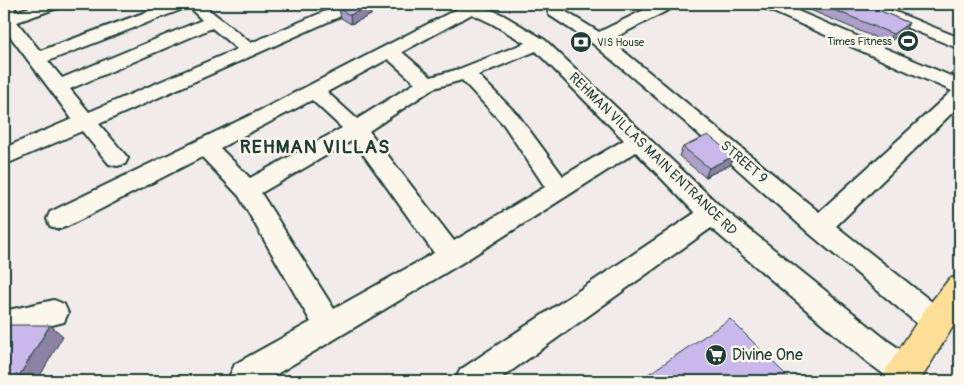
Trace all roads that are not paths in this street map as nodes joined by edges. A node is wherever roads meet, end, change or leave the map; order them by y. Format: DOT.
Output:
graph roads {
  1 [pos="51,4"];
  2 [pos="182,4"];
  3 [pos="192,4"];
  4 [pos="355,4"];
  5 [pos="554,4"];
  6 [pos="668,4"];
  7 [pos="768,4"];
  8 [pos="862,4"];
  9 [pos="468,5"];
  10 [pos="6,15"];
  11 [pos="214,21"];
  12 [pos="598,39"];
  13 [pos="539,44"];
  14 [pos="960,44"];
  15 [pos="248,49"];
  16 [pos="390,51"];
  17 [pos="35,59"];
  18 [pos="466,72"];
  19 [pos="427,84"];
  20 [pos="57,87"];
  21 [pos="960,87"];
  22 [pos="315,92"];
  23 [pos="960,94"];
  24 [pos="85,121"];
  25 [pos="356,128"];
  26 [pos="638,140"];
  27 [pos="205,146"];
  28 [pos="4,157"];
  29 [pos="117,158"];
  30 [pos="559,189"];
  31 [pos="248,190"];
  32 [pos="712,214"];
  33 [pos="59,219"];
  34 [pos="819,227"];
  35 [pos="451,256"];
  36 [pos="960,289"];
  37 [pos="54,313"];
  38 [pos="936,322"];
  39 [pos="4,324"];
  40 [pos="329,326"];
  41 [pos="903,377"];
  42 [pos="249,381"];
  43 [pos="471,381"];
  1 -- 10 [label="street"];
  2 -- 17 [label="street"];
  3 -- 11 [label="street"];
  4 -- 15 [label="street"];
  5 -- 12 [label="street, STREET 9"];
  6 -- 12 [label="street"];
  7 -- 21 [label="street"];
  8 -- 14 [label="street"];
  9 -- 13 [label="street, REHMAN VILLAS MAIN ENTRANCE RD"];
  9 -- 16 [label="street"];
  10 -- 17 [label="street"];
  11 -- 15 [label="street"];
  11 -- 20 [label="street"];
  12 -- 34 [label="street, STREET 9"];
  13 -- 18 [label="street"];
  13 -- 26 [label="street, REHMAN VILLAS MAIN ENTRANCE RD"];
  15 -- 24 [label="street"];
  16 -- 19 [label="street"];
  16 -- 22 [label="street"];
  17 -- 20 [label="street"];
  18 -- 19 [label="street"];
  18 -- 30 [label="street"];
  19 -- 25 [label="street"];
  20 -- 24 [label="street"];
  22 -- 25 [label="street"];
  22 -- 27 [label="street"];
  23 -- 34 [label="street"];
  24 -- 28 [label="street"];
  24 -- 29 [label="street"];
  25 -- 31 [label="street"];
  25 -- 35 [label="street"];
  26 -- 30 [label="street"];
  26 -- 32 [label="street, REHMAN VILLAS MAIN ENTRANCE RD"];
  27 -- 31 [label="street"];
  27 -- 33 [label="street"];
  30 -- 35 [label="street"];
  31 -- 40 [label="street"];
  32 -- 41 [label="street, REHMAN VILLAS MAIN ENTRANCE RD"];
  32 -- 43 [label="street"];
  34 -- 38 [label="street, STREET 9"];
  35 -- 40 [label="street"];
  36 -- 38 [label="main road"];
  37 -- 39 [label="street"];
  38 -- 41 [label="main road"];
  40 -- 42 [label="street"];
}
